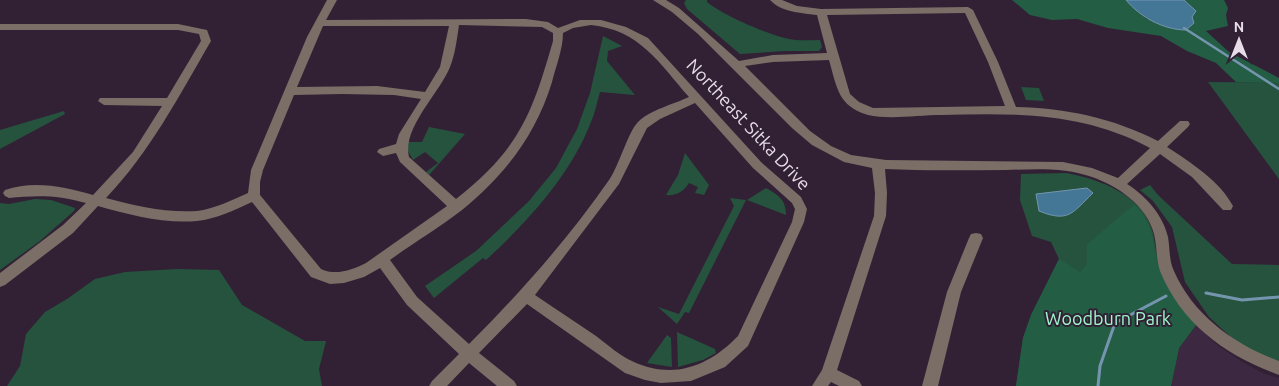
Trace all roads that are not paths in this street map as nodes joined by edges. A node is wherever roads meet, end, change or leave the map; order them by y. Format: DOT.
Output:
graph roads {
  1 [pos="332,0"];
  2 [pos="775,0"];
  3 [pos="662,1"];
  4 [pos="821,12"];
  5 [pos="321,23"];
  6 [pos="454,23"];
  7 [pos="0,28"];
  8 [pos="558,32"];
  9 [pos="833,57"];
  10 [pos="737,64"];
  11 [pos="290,91"];
  12 [pos="428,96"];
  13 [pos="697,98"];
  14 [pos="104,101"];
  15 [pos="170,102"];
  16 [pos="1012,111"];
  17 [pos="1184,124"];
  18 [pos="401,147"];
  19 [pos="1158,147"];
  20 [pos="383,152"];
  21 [pos="878,165"];
  22 [pos="1119,184"];
  23 [pos="9,192"];
  24 [pos="254,196"];
  25 [pos="96,202"];
  26 [pos="1227,206"];
  27 [pos="457,207"];
  28 [pos="976,238"];
  29 [pos="381,259"];
  30 [pos="0,281"];
  31 [pos="526,296"];
  32 [pos="470,354"];
  33 [pos="1279,368"];
  34 [pos="824,380"];
  35 [pos="437,386"];
  36 [pos="509,386"];
  37 [pos="854,386"];
  38 [pos="930,386"];
  1 -- 5 [label="street"];
  2 -- 4 [label="street"];
  3 -- 10 [label="street"];
  4 -- 9 [label="street"];
  4 -- 16 [label="street"];
  5 -- 6 [label="street"];
  5 -- 11 [label="street"];
  6 -- 8 [label="street"];
  6 -- 12 [label="street"];
  7 -- 15 [label="street"];
  8 -- 13 [label="street, Northeast Sitka Drive"];
  8 -- 27 [label="street"];
  9 -- 10 [label="street"];
  9 -- 16 [label="street"];
  10 -- 21 [label="street"];
  11 -- 12 [label="street"];
  11 -- 24 [label="street"];
  12 -- 18 [label="street"];
  13 -- 31 [label="street"];
  13 -- 31 [label="street, Northeast Sitka Drive"];
  14 -- 15 [label="street"];
  15 -- 25 [label="street"];
  16 -- 19 [label="street"];
  17 -- 19 [label="street"];
  18 -- 20 [label="street"];
  18 -- 27 [label="street"];
  19 -- 22 [label="street"];
  19 -- 26 [label="street"];
  21 -- 22 [label="street"];
  21 -- 34 [label="street"];
  22 -- 33 [label="street"];
  23 -- 25 [label="street"];
  24 -- 25 [label="street"];
  24 -- 29 [label="street"];
  25 -- 30 [label="street"];
  27 -- 29 [label="street"];
  28 -- 38 [label="street"];
  29 -- 32 [label="street"];
  31 -- 32 [label="street"];
  32 -- 35 [label="street"];
  32 -- 36 [label="street"];
  34 -- 37 [label="street"];
}
